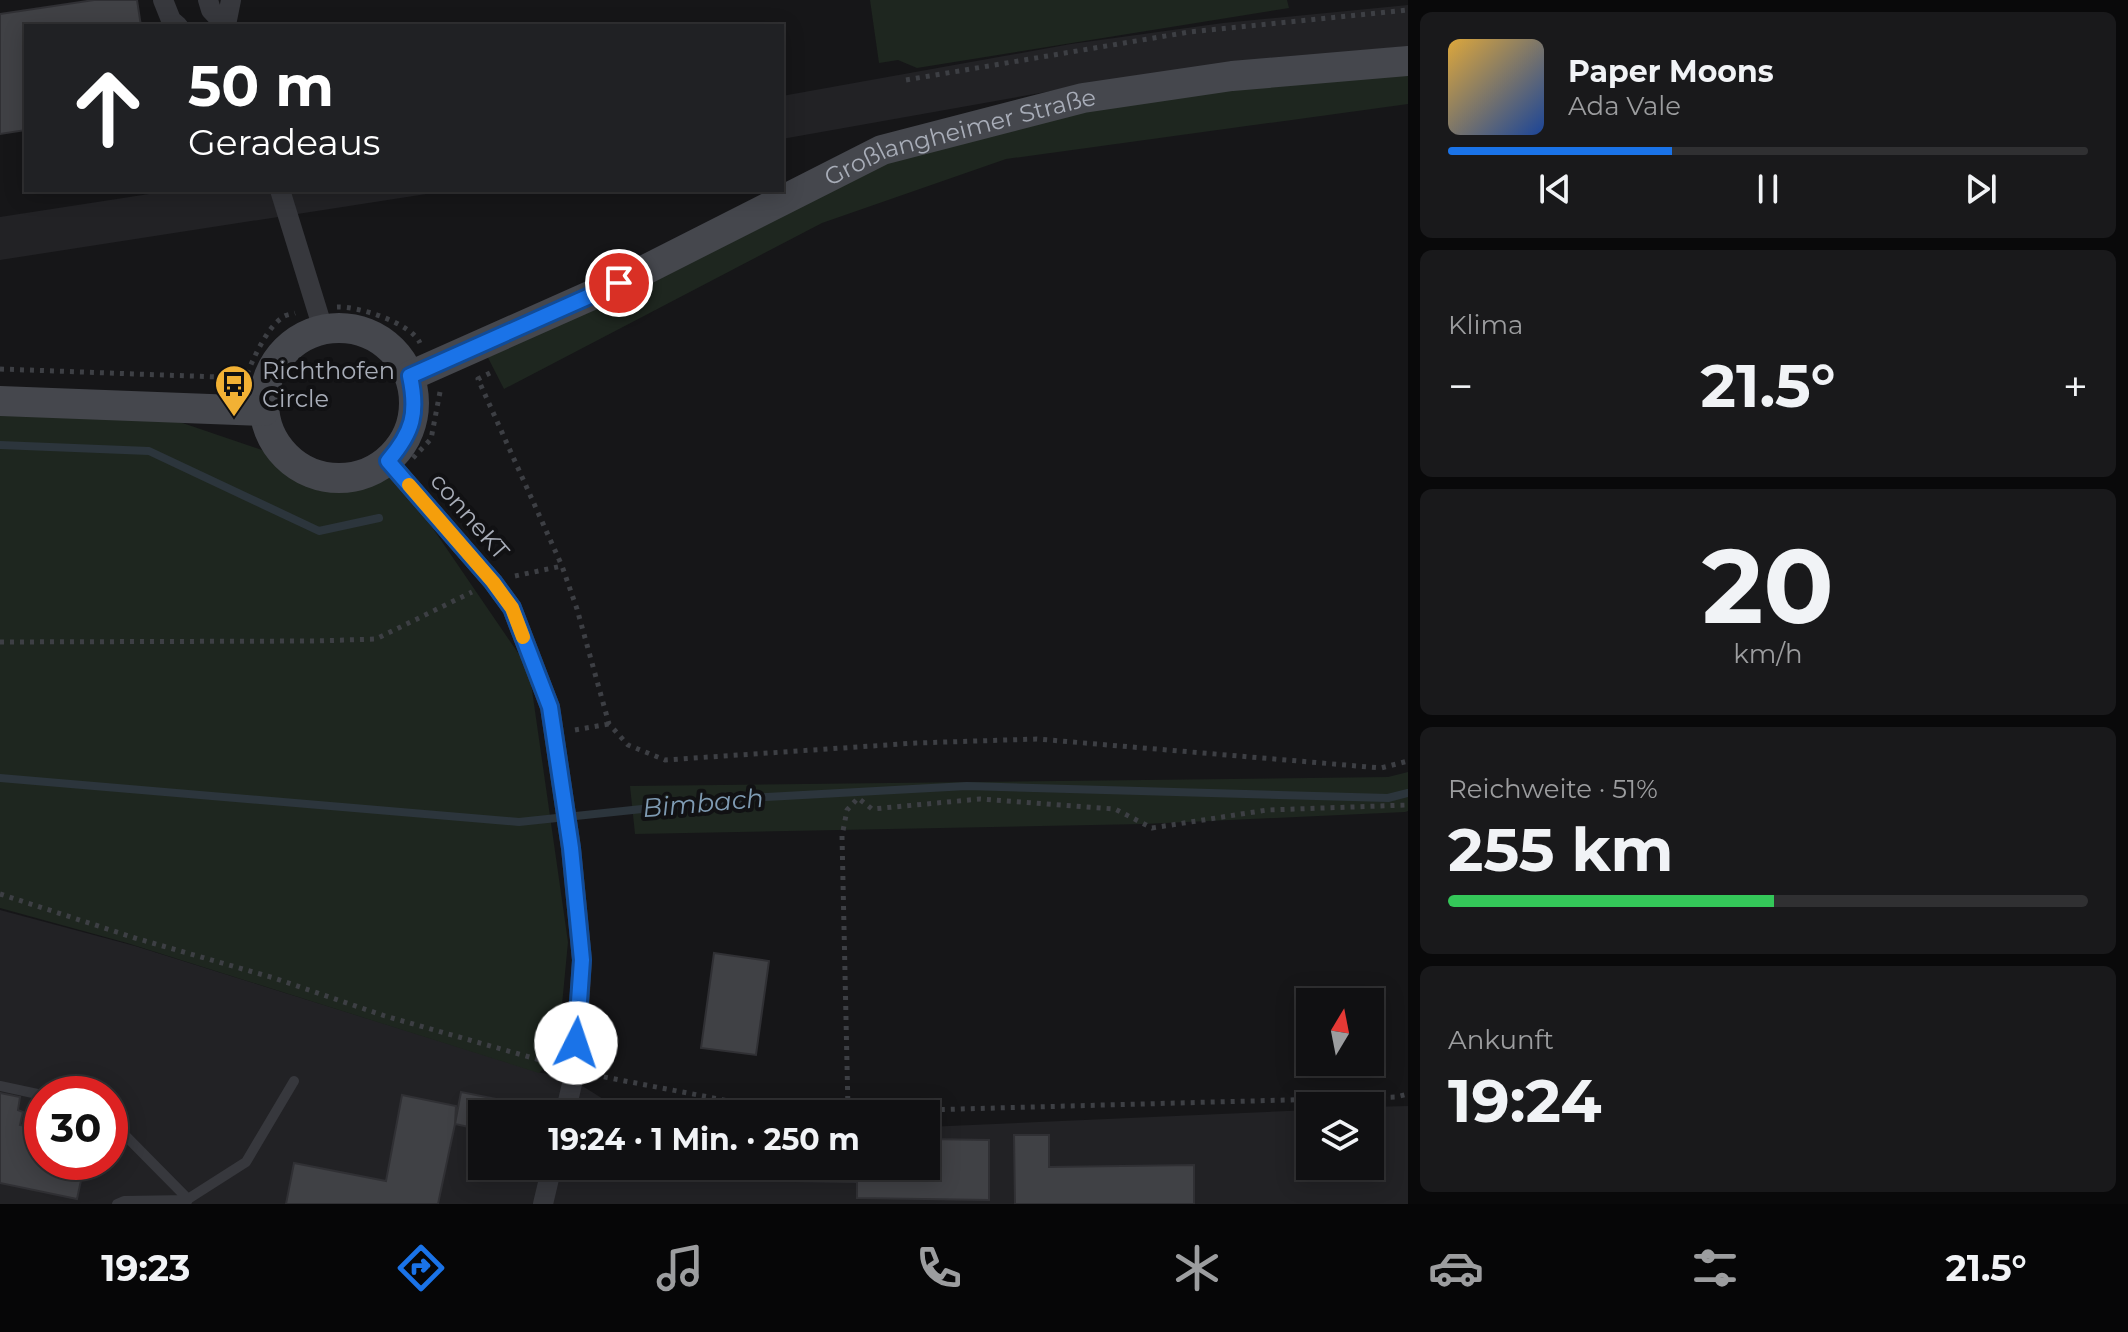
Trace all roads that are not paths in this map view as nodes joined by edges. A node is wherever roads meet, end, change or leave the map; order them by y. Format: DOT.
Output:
graph roads {
  1 [pos="163,0"];
  2 [pos="208,0"];
  3 [pos="231,0"];
  4 [pos="176,24"];
  5 [pos="224,24"];
  6 [pos="226,24"];
  7 [pos="1408,61"];
  8 [pos="281,192"];
  9 [pos="319,318"];
  10 [pos="420,371"];
  11 [pos="0,401"];
  12 [pos="264,411"];
  13 [pos="392,466"];
  14 [pos="294,1081"];
  15 [pos="0,1086"];
  16 [pos="24,1091"];
  17 [pos="568,1100"];
  18 [pos="128,1138"];
  19 [pos="549,1180"];
  20 [pos="190,1202"];
  21 [pos="117,1204"];
  22 [pos="543,1204"];
  1 -- 4 [label="street"];
  2 -- 5 [label="street"];
  3 -- 6 [label="street"];
  7 -- 10 [label="main road, Großlangheimer Straße"];
  8 -- 9 [label="street"];
  9 -- 10 [label="main road"];
  9 -- 12 [label="main road"];
  10 -- 13 [label="main road"];
  11 -- 12 [label="main road"];
  12 -- 13 [label="main road"];
  13 -- 17 [label="street, conneKT"];
  14 -- 20 [label="lane"];
  15 -- 16 [label="lane"];
  18 -- 20 [label="lane"];
  19 -- 22 [label="street"];
  20 -- 21 [label="lane"];
}
